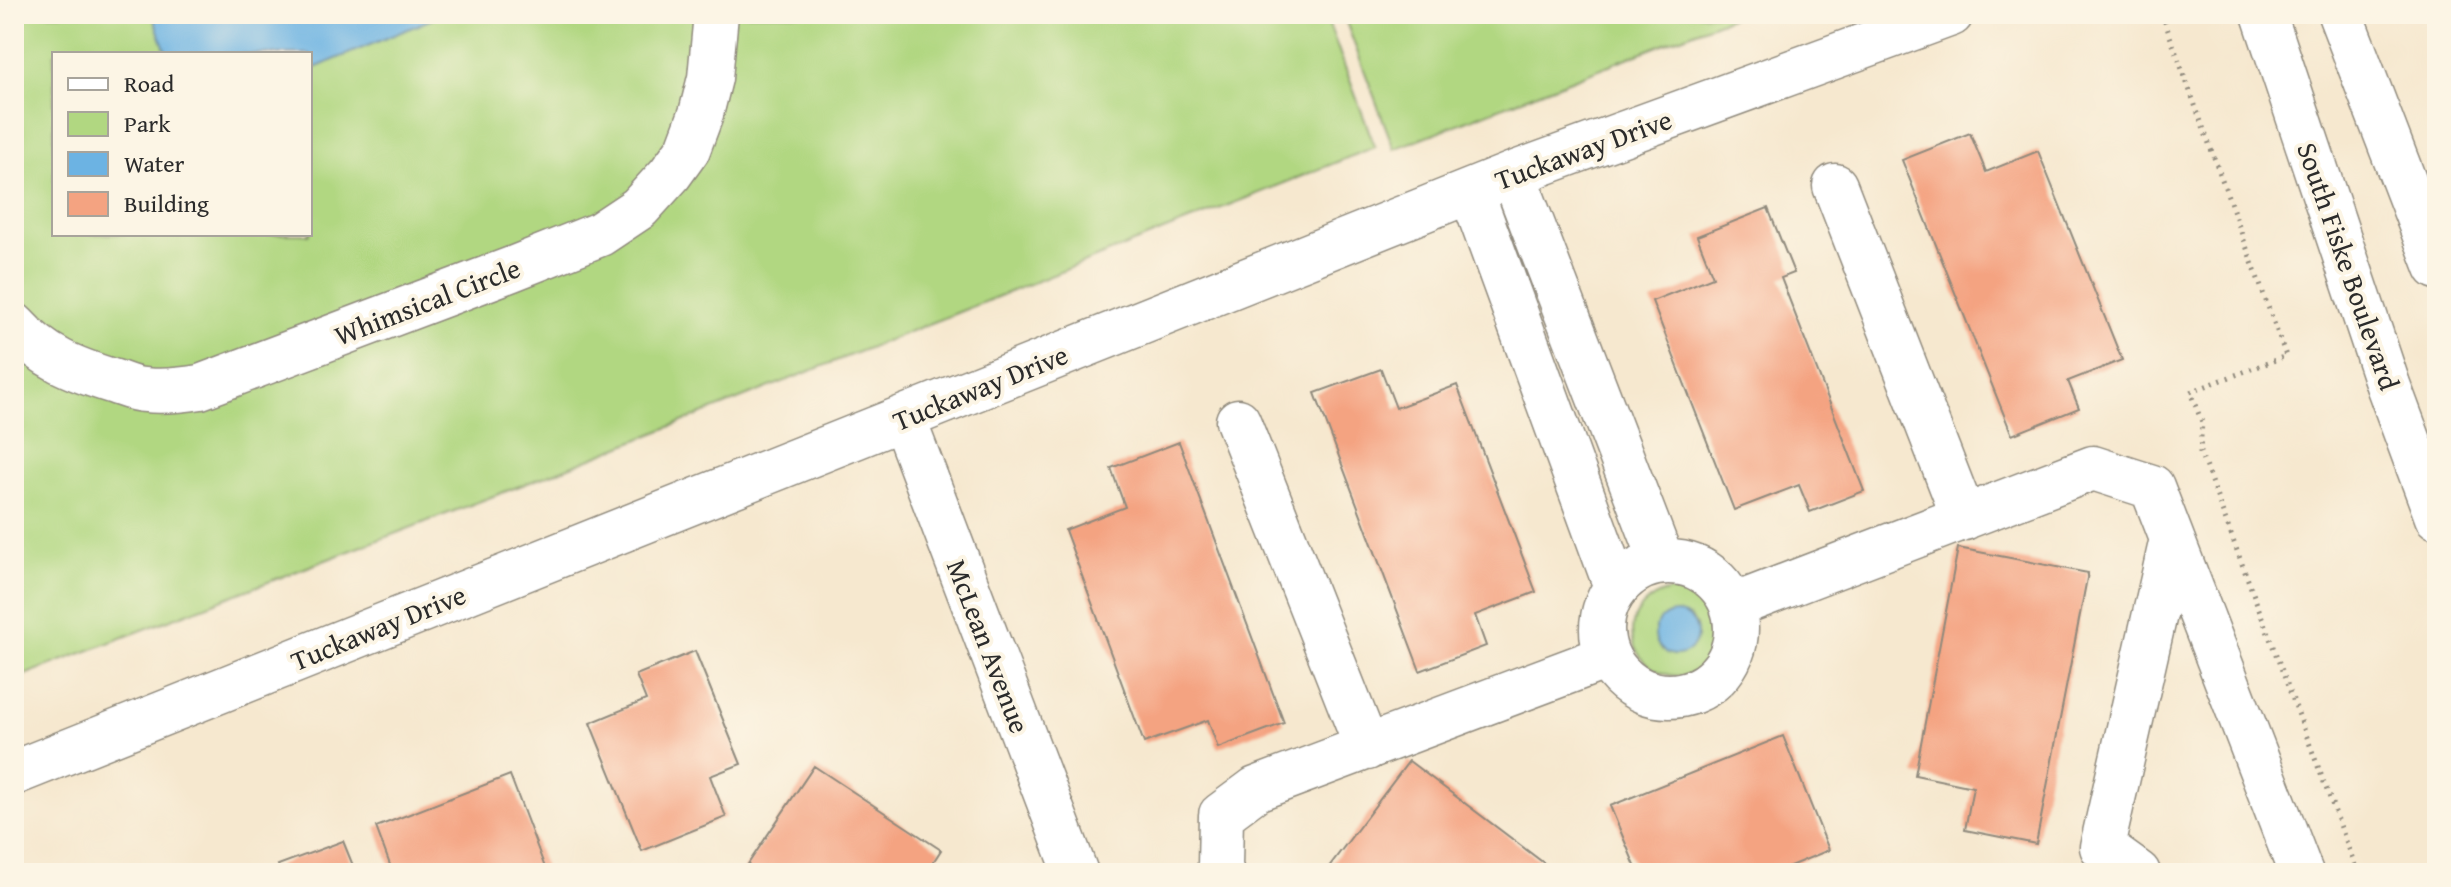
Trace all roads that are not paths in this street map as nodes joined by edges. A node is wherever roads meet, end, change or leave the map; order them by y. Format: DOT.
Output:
graph roads {
  1 [pos="716,14"];
  2 [pos="1951,14"];
  3 [pos="2264,14"];
  4 [pos="2340,14"];
  5 [pos="1513,174"];
  6 [pos="1835,186"];
  7 [pos="1471,191"];
  8 [pos="2437,267"];
  9 [pos="14,325"];
  10 [pos="903,418"];
  11 [pos="1238,421"];
  12 [pos="2437,517"];
  13 [pos="1964,518"];
  14 [pos="2172,539"];
  15 [pos="1662,562"];
  16 [pos="1616,587"];
  17 [pos="1733,606"];
  18 [pos="1607,657"];
  19 [pos="1367,748"];
  20 [pos="14,773"];
  21 [pos="1076,873"];
  22 [pos="1222,873"];
  23 [pos="2138,873"];
  24 [pos="2301,873"];
  1 -- 9 [label="street, Whimsical Circle"];
  2 -- 5 [label="street, Tuckaway Drive"];
  3 -- 12 [label="street, South Fiske Boulevard"];
  4 -- 8 [label="street"];
  5 -- 7 [label="street, Tuckaway Drive"];
  5 -- 15 [label="street"];
  6 -- 13 [label="street"];
  7 -- 10 [label="street, Tuckaway Drive"];
  7 -- 16 [label="street"];
  10 -- 20 [label="street, Tuckaway Drive"];
  10 -- 21 [label="street, McLean Avenue"];
  11 -- 19 [label="street"];
  13 -- 14 [label="street"];
  13 -- 17 [label="street"];
  14 -- 23 [label="street"];
  14 -- 24 [label="street"];
  15 -- 16 [label="street"];
  15 -- 17 [label="street"];
  16 -- 18 [label="street"];
  17 -- 18 [label="street"];
  18 -- 19 [label="street"];
  19 -- 22 [label="street"];
}
